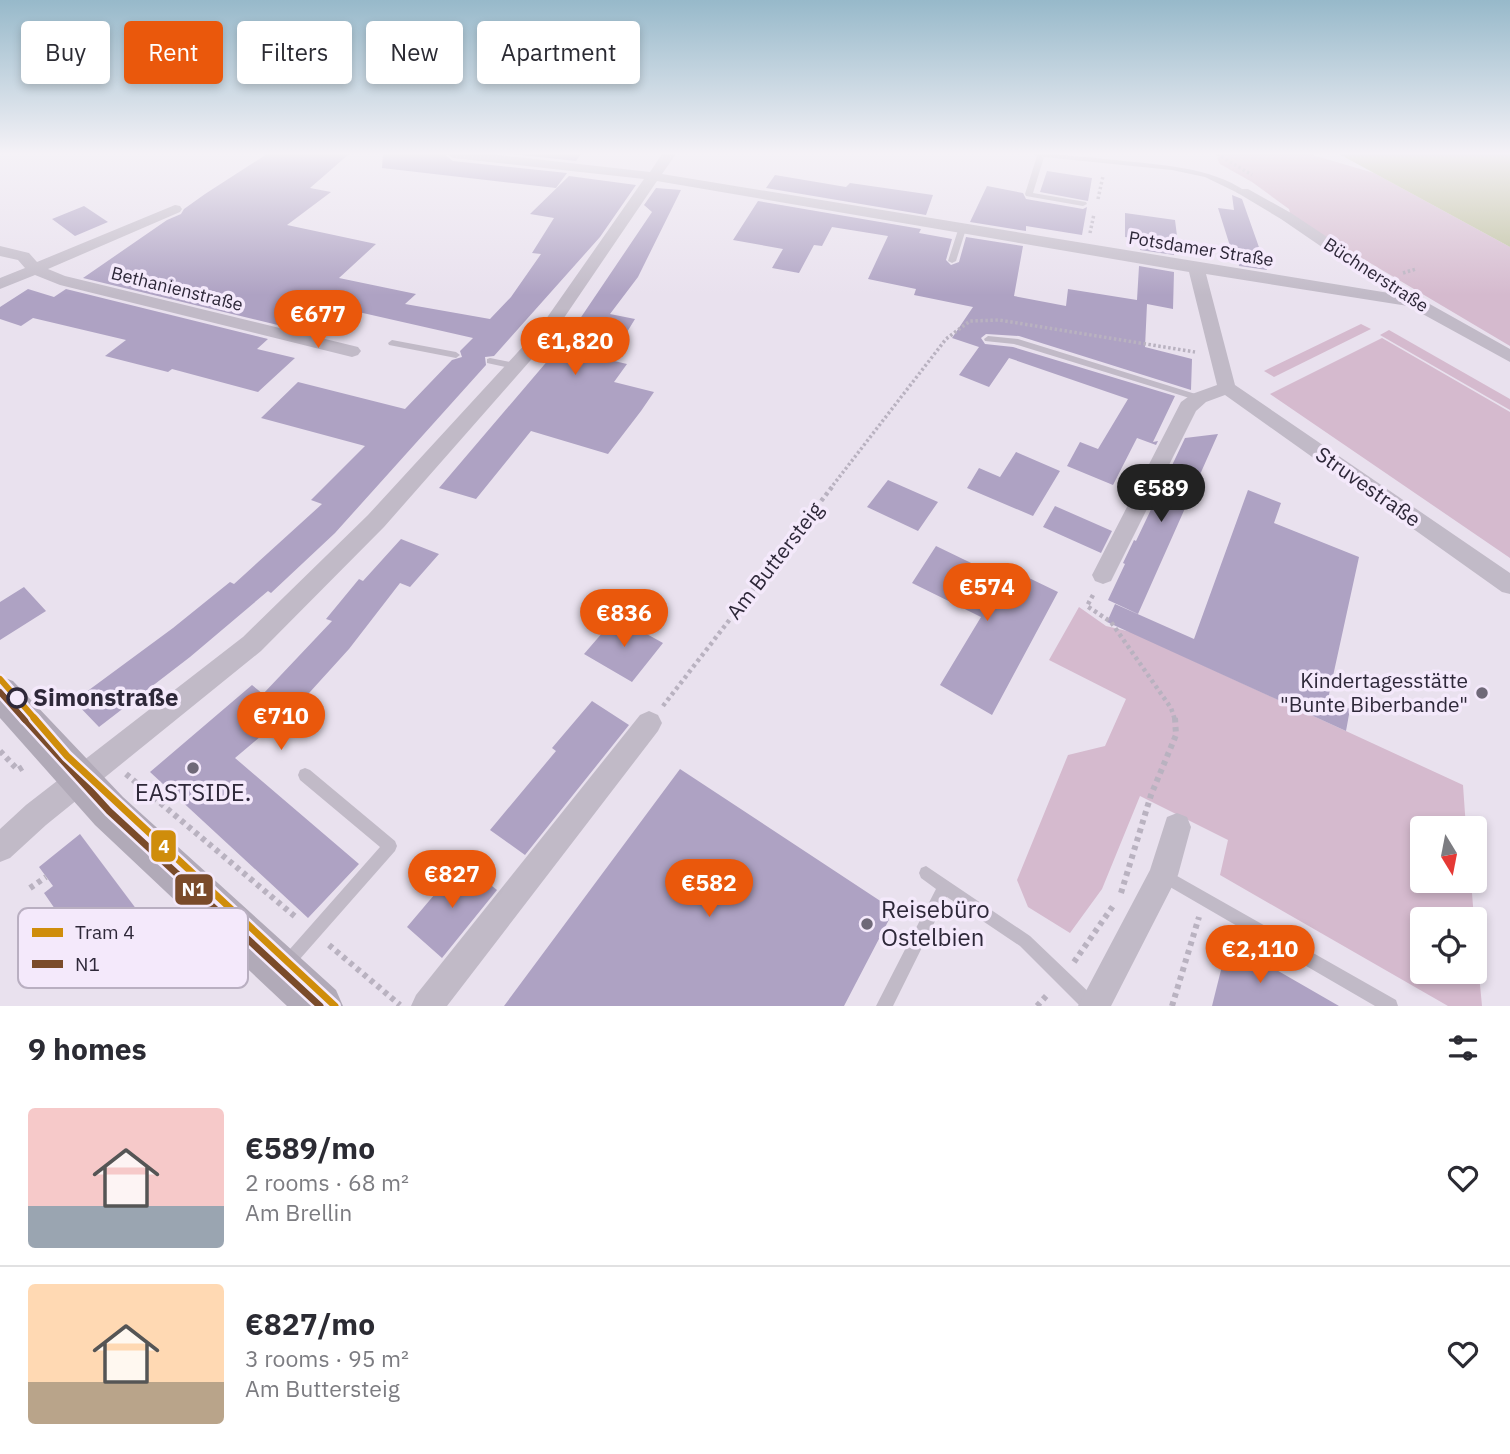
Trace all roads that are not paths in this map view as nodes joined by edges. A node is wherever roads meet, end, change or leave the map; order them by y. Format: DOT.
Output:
graph roads {
  1 [pos="635,201"];
  2 [pos="798,201"];
  3 [pos="1067,201"];
  4 [pos="1259,201"];
  5 [pos="1083,204"];
  6 [pos="175,208"];
  7 [pos="962,229"];
  8 [pos="0,251"];
  9 [pos="952,261"];
  10 [pos="1196,268"];
  11 [pos="34,269"];
  12 [pos="0,284"];
  13 [pos="1413,302"];
  14 [pos="988,339"];
  15 [pos="392,343"];
  16 [pos="352,351"];
  17 [pos="456,355"];
  18 [pos="1510,356"];
  19 [pos="1227,388"];
  20 [pos="1199,398"];
  21 [pos="1104,575"];
  22 [pos="1510,585"];
  23 [pos="0,692"];
  24 [pos="649,723"];
  25 [pos="305,775"];
  26 [pos="80,781"];
  27 [pos="1177,827"];
  28 [pos="0,848"];
  29 [pos="926,873"];
  30 [pos="1163,875"];
  31 [pos="945,886"];
  32 [pos="214,908"];
  33 [pos="248,940"];
  34 [pos="281,971"];
  35 [pos="320,1006"];
  36 [pos="427,1006"];
  37 [pos="884,1006"];
  38 [pos="1093,1006"];
  39 [pos="1390,1006"];
  1 -- 26 [label="street"];
  2 -- 7 [label="street, Potsdamer Straße"];
  3 -- 5 [label="lane"];
  4 -- 13 [label="street, Büchnerstraße"];
  6 -- 11 [label="street"];
  7 -- 9 [label="lane"];
  7 -- 10 [label="street, Potsdamer Straße"];
  8 -- 11 [label="street, Bethanienstraße"];
  10 -- 13 [label="street, Potsdamer Straße"];
  10 -- 19 [label="street"];
  11 -- 12 [label="street"];
  11 -- 16 [label="street, Bethanienstraße"];
  13 -- 18 [label="street, Büchnerstraße"];
  14 -- 20 [label="lane"];
  15 -- 17 [label="lane"];
  19 -- 20 [label="street"];
  19 -- 22 [label="street, Struvestraße"];
  20 -- 21 [label="street"];
  23 -- 26 [label="main road"];
  24 -- 36 [label="street"];
  25 -- 34 [label="lane"];
  26 -- 28 [label="street"];
  26 -- 32 [label="main road"];
  27 -- 30 [label="street"];
  29 -- 31 [label="lane"];
  30 -- 38 [label="street"];
  30 -- 39 [label="lane"];
  31 -- 37 [label="lane"];
  31 -- 38 [label="lane"];
  33 -- 34 [label="main road"];
  34 -- 35 [label="main road"];
}
